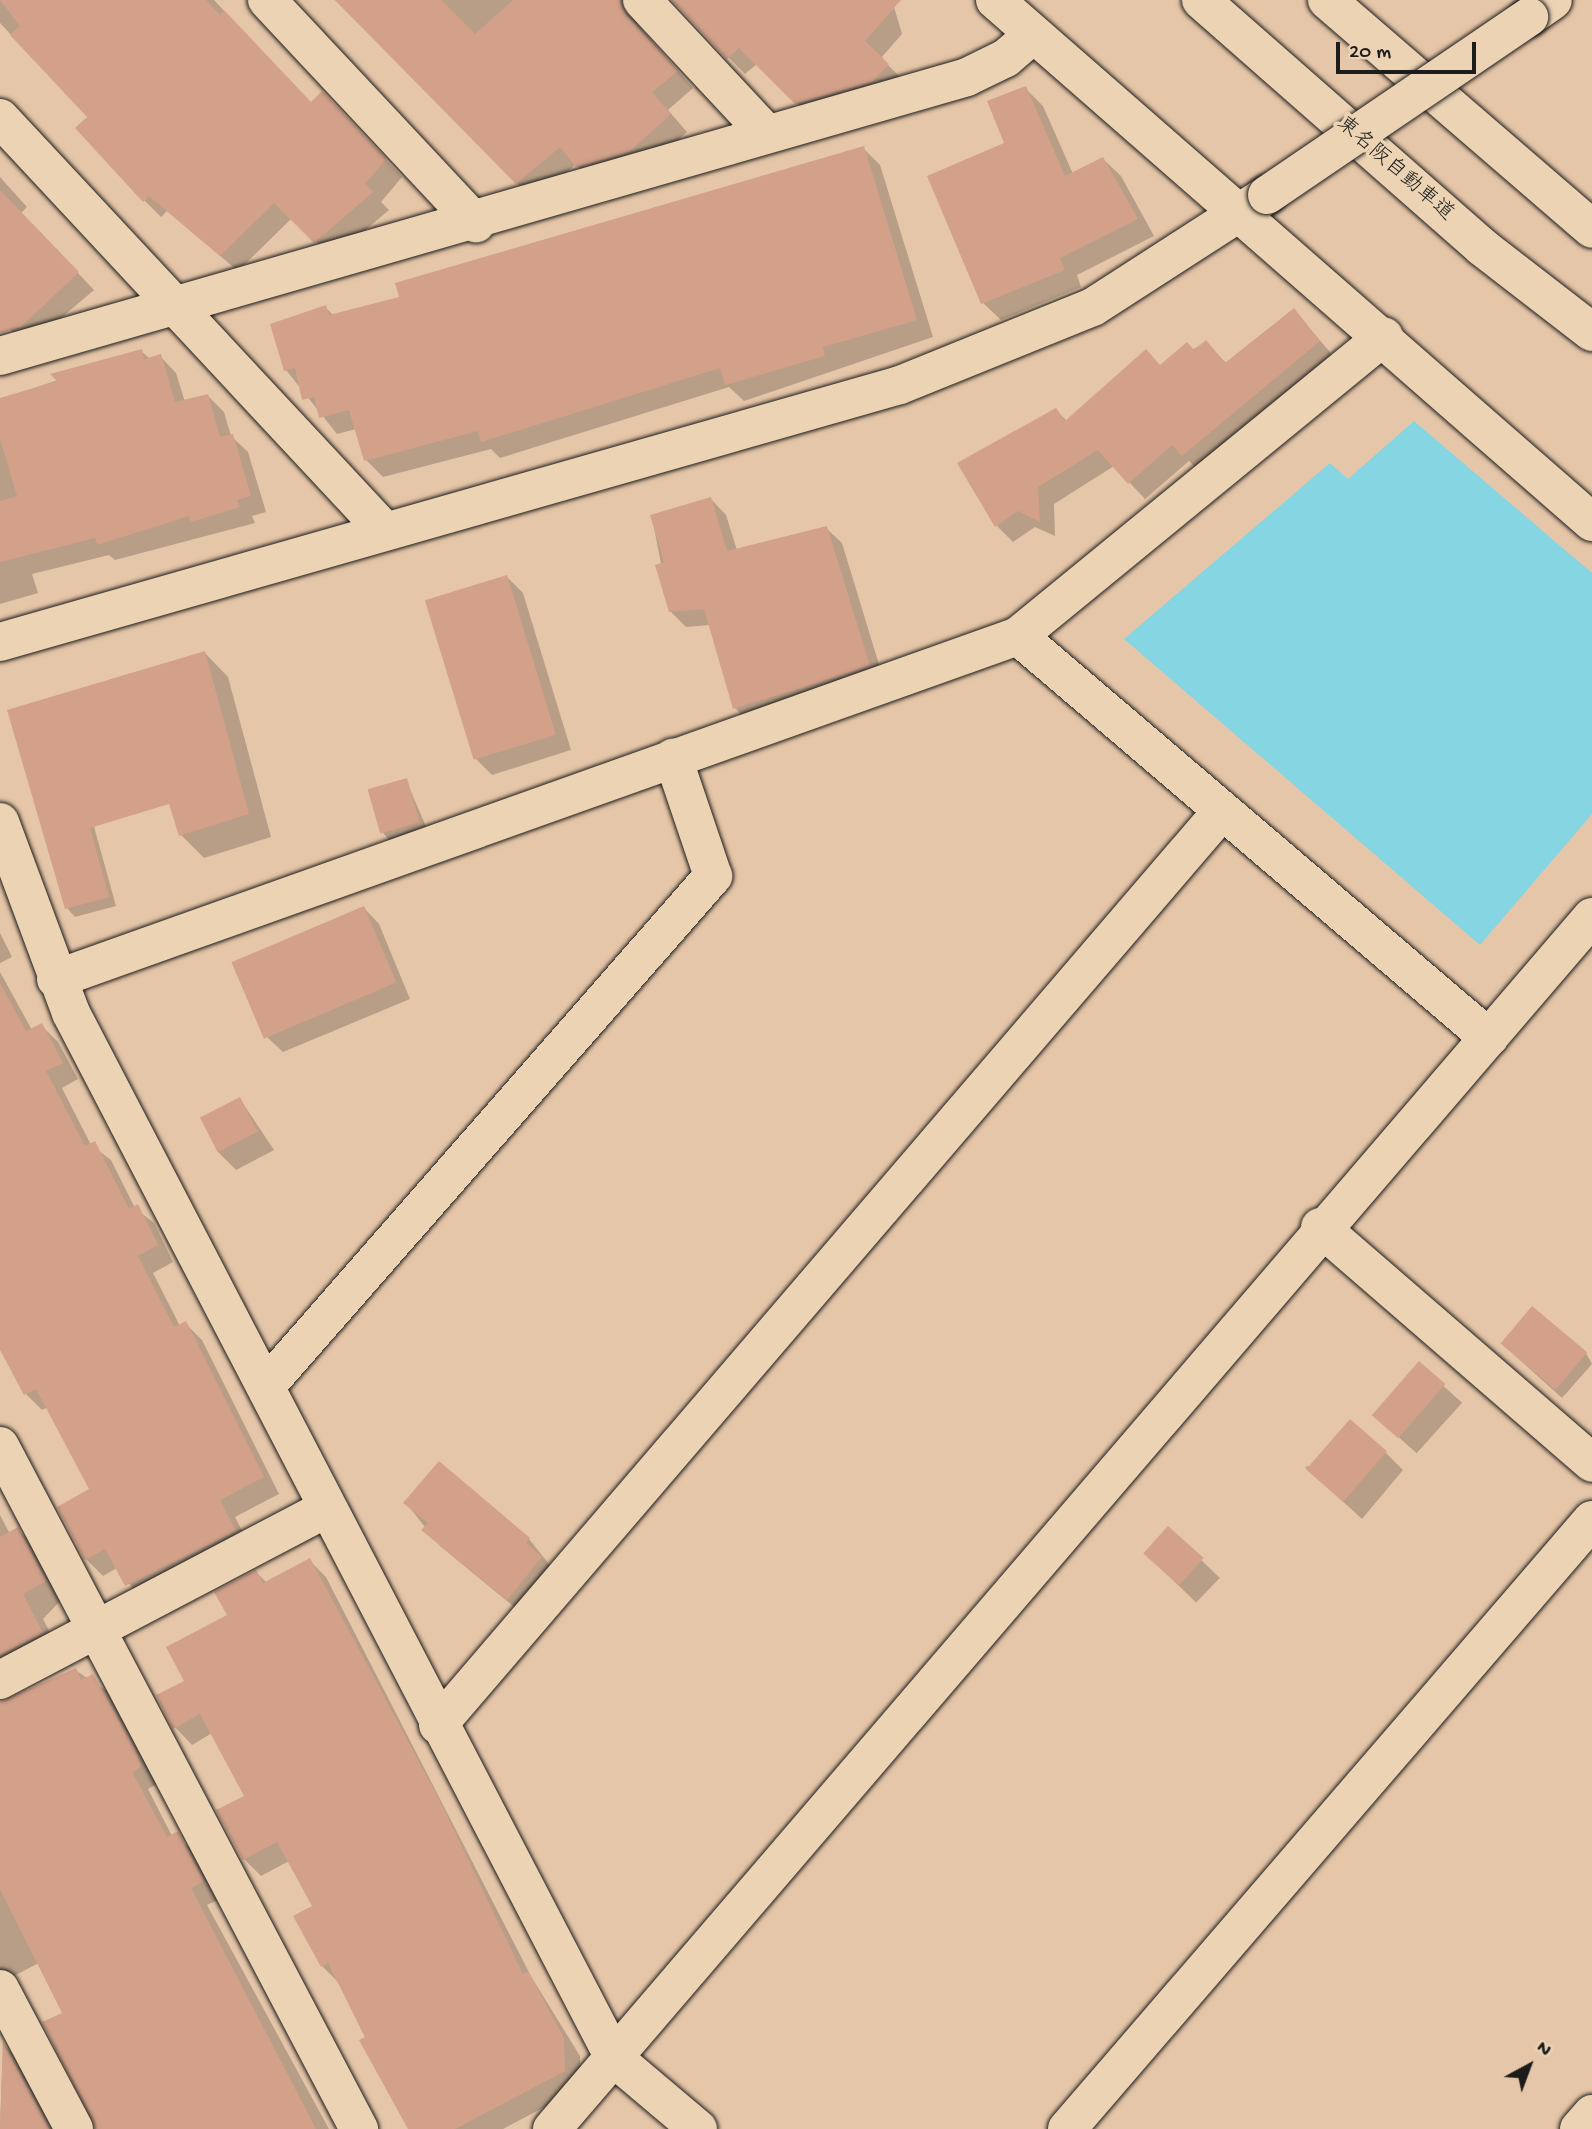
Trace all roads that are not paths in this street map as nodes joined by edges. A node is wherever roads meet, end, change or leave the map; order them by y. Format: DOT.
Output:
graph roads {
  1 [pos="267,0"];
  2 [pos="642,0"];
  3 [pos="995,0"];
  4 [pos="1202,0"];
  5 [pos="1327,0"];
  6 [pos="1531,6"];
  7 [pos="1031,35"];
  8 [pos="0,118"];
  9 [pos="767,134"];
  10 [pos="1254,204"];
  11 [pos="476,223"];
  12 [pos="1592,229"];
  13 [pos="170,306"];
  14 [pos="1592,332"];
  15 [pos="1384,336"];
  16 [pos="0,356"];
  17 [pos="1592,522"];
  18 [pos="383,529"];
  19 [pos="1018,636"];
  20 [pos="0,642"];
  21 [pos="673,758"];
  22 [pos="1222,811"];
  23 [pos="0,824"];
  24 [pos="1592,917"];
  25 [pos="56,979"];
  26 [pos="1489,1038"];
  27 [pos="1320,1227"];
  28 [pos="267,1385"];
  29 [pos="0,1446"];
  30 [pos="1592,1463"];
  31 [pos="327,1507"];
  32 [pos="1592,1520"];
  33 [pos="96,1629"];
  34 [pos="0,1680"];
  35 [pos="438,1725"];
  36 [pos="0,1989"];
  37 [pos="614,2058"];
  38 [pos="1592,2114"];
  39 [pos="74,2129"];
  40 [pos="359,2129"];
  41 [pos="552,2129"];
  42 [pos="698,2129"];
  43 [pos="1067,2129"];
  44 [pos="1579,2129"];
  1 -- 11 [label="main road"];
  2 -- 9 [label="main road"];
  3 -- 7 [label="main road"];
  4 -- 14 [label="main road, 東名阪自動車道"];
  5 -- 12 [label="main road"];
  6 -- 10 [label="main road, bridge"];
  7 -- 9 [label="main road"];
  7 -- 10 [label="main road"];
  8 -- 13 [label="main road"];
  9 -- 11 [label="main road"];
  10 -- 15 [label="main road"];
  10 -- 18 [label="main road"];
  11 -- 13 [label="main road"];
  13 -- 16 [label="main road"];
  13 -- 18 [label="main road"];
  15 -- 17 [label="main road"];
  15 -- 19 [label="main road"];
  18 -- 20 [label="main road"];
  19 -- 21 [label="main road"];
  19 -- 22 [label="main road"];
  21 -- 25 [label="main road"];
  21 -- 28 [label="main road"];
  22 -- 26 [label="main road"];
  22 -- 35 [label="main road"];
  23 -- 25 [label="main road"];
  24 -- 26 [label="main road"];
  25 -- 28 [label="main road"];
  26 -- 27 [label="main road"];
  27 -- 30 [label="main road"];
  27 -- 37 [label="main road"];
  28 -- 31 [label="main road"];
  29 -- 33 [label="main road"];
  31 -- 33 [label="main road"];
  31 -- 35 [label="main road"];
  32 -- 43 [label="main road"];
  33 -- 34 [label="main road"];
  33 -- 40 [label="main road"];
  35 -- 37 [label="main road"];
  36 -- 39 [label="main road"];
  37 -- 41 [label="main road"];
  37 -- 42 [label="main road"];
  38 -- 44 [label="main road"];
}
